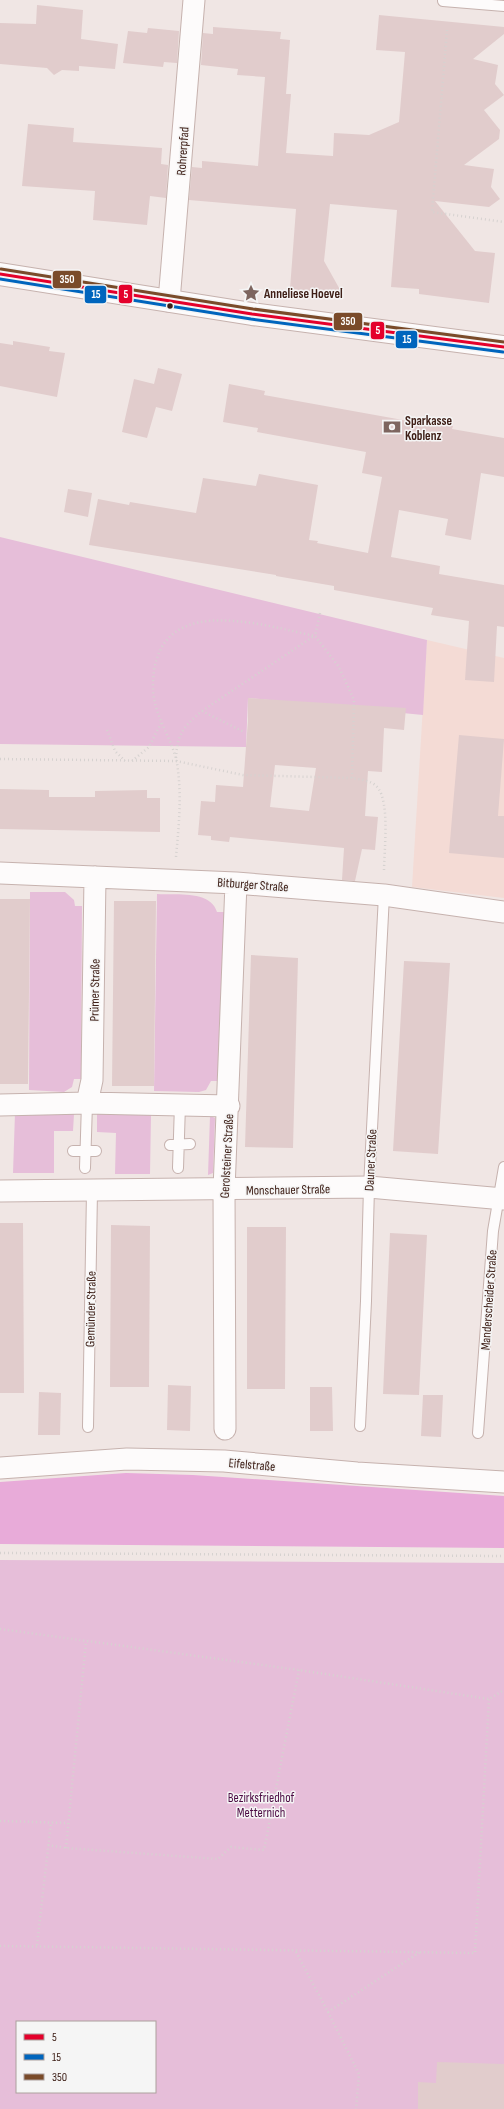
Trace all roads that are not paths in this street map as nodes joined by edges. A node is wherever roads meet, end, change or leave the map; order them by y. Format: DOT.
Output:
graph roads {
  1 [pos="194,0"];
  2 [pos="443,1"];
  3 [pos="504,6"];
  4 [pos="0,274"];
  5 [pos="169,302"];
  6 [pos="504,347"];
  7 [pos="0,873"];
  8 [pos="95,877"];
  9 [pos="236,883"];
  10 [pos="384,895"];
  11 [pos="504,912"];
  12 [pos="87,1103"];
  13 [pos="180,1104"];
  14 [pos="0,1105"];
  15 [pos="229,1106"];
  16 [pos="174,1144"];
  17 [pos="190,1144"];
  18 [pos="73,1151"];
  19 [pos="86,1151"];
  20 [pos="96,1151"];
  21 [pos="85,1168"];
  22 [pos="178,1168"];
  23 [pos="504,1168"];
  24 [pos="368,1187"];
  25 [pos="224,1190"];
  26 [pos="0,1191"];
  27 [pos="92,1192"];
  28 [pos="501,1199"];
  29 [pos="360,1426"];
  30 [pos="88,1427"];
  31 [pos="225,1429"];
  32 [pos="478,1433"];
  33 [pos="0,1468"];
  34 [pos="504,1482"];
  1 -- 5 [label="street, Rohrerpfad"];
  2 -- 3 [label="lane"];
  4 -- 5 [label="main road"];
  5 -- 6 [label="main road"];
  7 -- 8 [label="street, Bitburger Straße"];
  8 -- 9 [label="street, Bitburger Straße"];
  8 -- 12 [label="street, Prümer Straße"];
  9 -- 10 [label="street, Bitburger Straße"];
  9 -- 15 [label="street, Gerolsteiner Straße"];
  10 -- 11 [label="street, Bitburger Straße"];
  10 -- 24 [label="lane, Dauner Straße"];
  12 -- 13 [label="street"];
  12 -- 14 [label="street"];
  12 -- 19 [label="lane"];
  13 -- 15 [label="street"];
  13 -- 16 [label="lane"];
  15 -- 25 [label="street, Gerolsteiner Straße"];
  16 -- 17 [label="lane"];
  16 -- 22 [label="lane"];
  18 -- 19 [label="lane"];
  19 -- 20 [label="lane"];
  19 -- 21 [label="lane"];
  23 -- 28 [label="lane, Manderscheider Straße"];
  24 -- 25 [label="street, Monschauer Straße"];
  24 -- 28 [label="street, Monschauer Straße"];
  24 -- 29 [label="lane, Dauner Straße"];
  25 -- 27 [label="street, Monschauer Straße"];
  25 -- 31 [label="street, Gerolsteiner Straße"];
  26 -- 27 [label="street, Monschauer Straße"];
  27 -- 30 [label="lane, Gemünder Straße"];
  28 -- 32 [label="lane, Manderscheider Straße"];
  33 -- 34 [label="street, Eifelstraße"];
}
